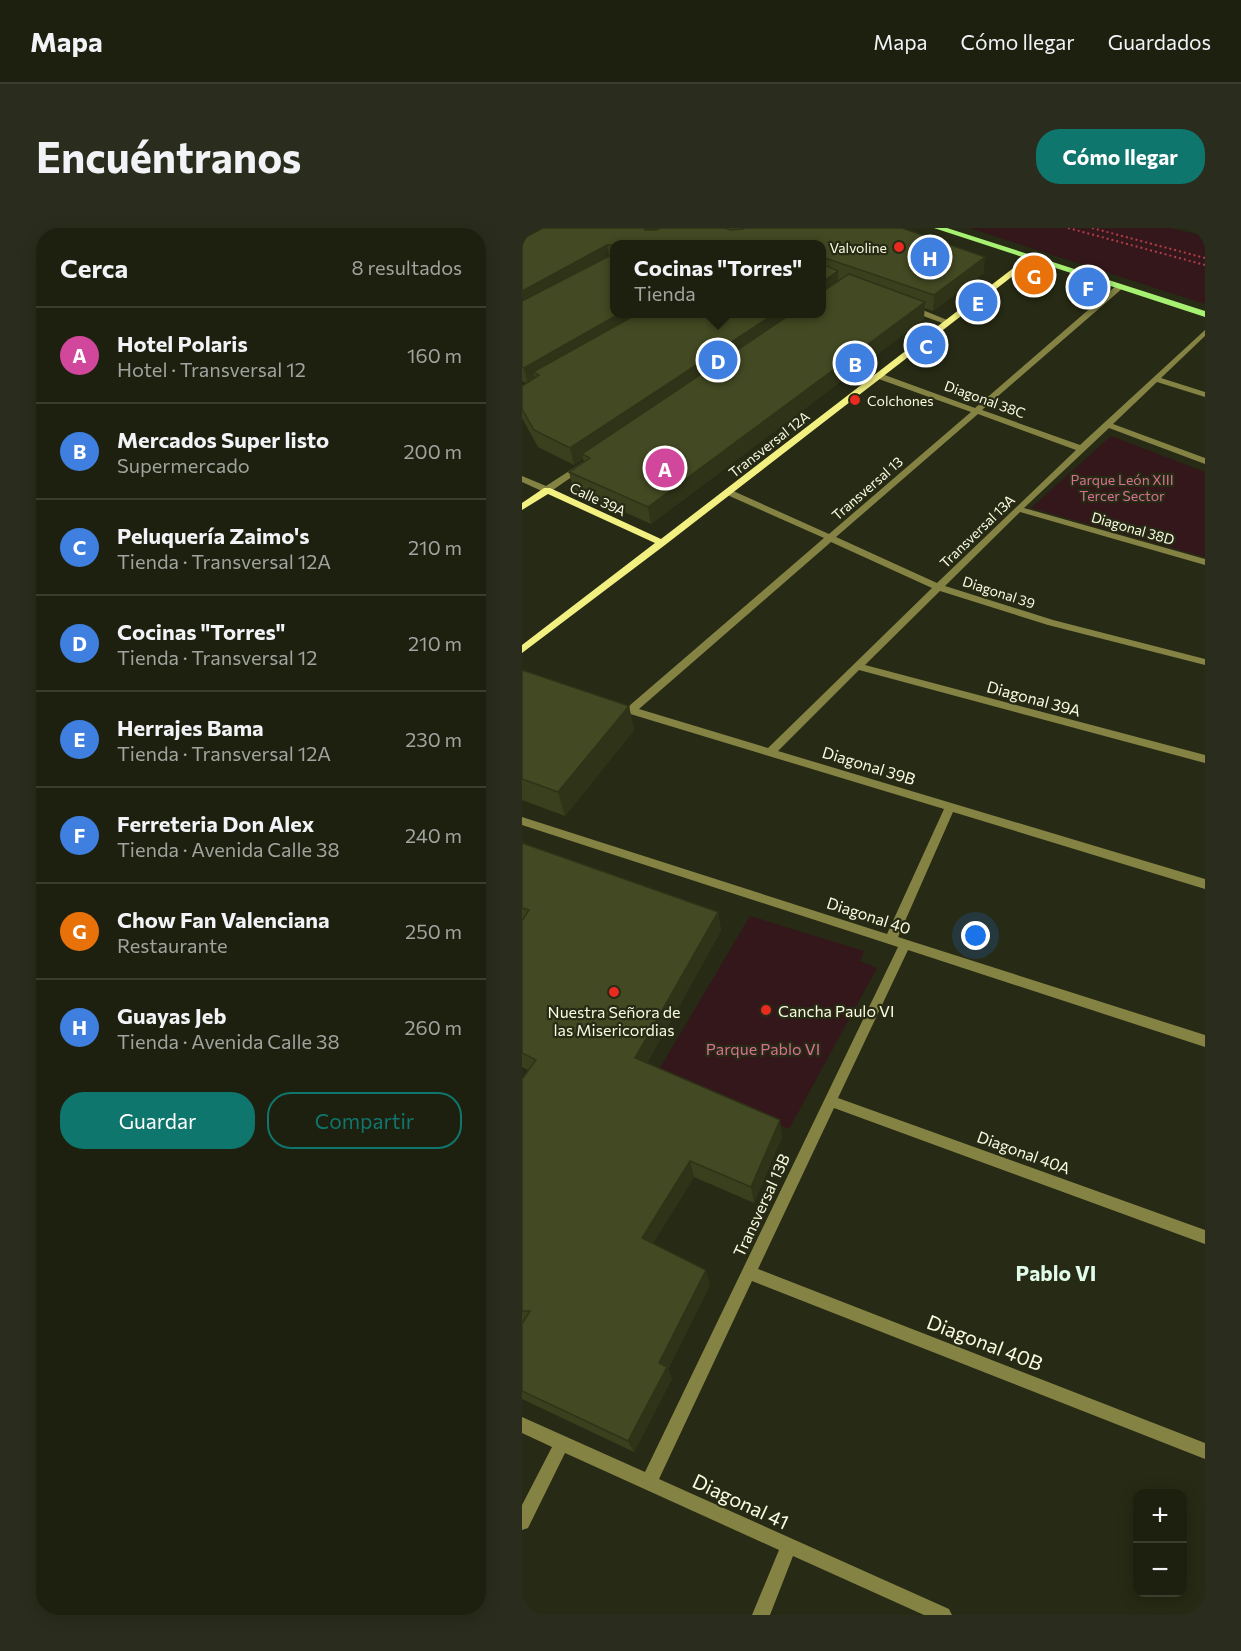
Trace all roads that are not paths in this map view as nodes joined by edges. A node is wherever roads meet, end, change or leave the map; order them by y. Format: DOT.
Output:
graph roads {
  1 [pos="932,228"];
  2 [pos="938,228"];
  3 [pos="952,233"];
  4 [pos="1032,258"];
  5 [pos="1120,287"];
  6 [pos="904,306"];
  7 [pos="1205,314"];
  8 [pos="948,322"];
  9 [pos="1205,332"];
  10 [pos="879,376"];
  11 [pos="1156,379"];
  12 [pos="1205,395"];
  13 [pos="977,411"];
  14 [pos="1109,425"];
  15 [pos="1082,449"];
  16 [pos="595,457"];
  17 [pos="1205,461"];
  18 [pos="522,478"];
  19 [pos="547,490"];
  20 [pos="728,492"];
  21 [pos="522,495"];
  22 [pos="522,507"];
  23 [pos="1018,509"];
  24 [pos="831,537"];
  25 [pos="662,543"];
  26 [pos="1205,562"];
  27 [pos="939,587"];
  28 [pos="522,650"];
  29 [pos="1205,662"];
  30 [pos="856,666"];
  31 [pos="598,700"];
  32 [pos="631,710"];
  33 [pos="770,752"];
  34 [pos="1205,759"];
  35 [pos="950,807"];
  36 [pos="522,821"];
  37 [pos="1205,884"];
  38 [pos="891,938"];
  39 [pos="905,944"];
  40 [pos="1205,1041"];
  41 [pos="830,1101"];
  42 [pos="1205,1237"];
  43 [pos="749,1273"];
  44 [pos="522,1425"];
  45 [pos="562,1443"];
  46 [pos="1205,1451"];
  47 [pos="649,1482"];
  48 [pos="522,1522"];
  49 [pos="789,1546"];
  50 [pos="761,1615"];
  51 [pos="943,1615"];
  1 -- 3 [label="main road"];
  2 -- 3 [label="main road"];
  3 -- 4 [label="main road"];
  4 -- 5 [label="main road"];
  4 -- 8 [label="street, Transversal 12A"];
  5 -- 7 [label="main road"];
  5 -- 13 [label="street, Transversal 13"];
  6 -- 8 [label="street"];
  8 -- 10 [label="street, Transversal 12A"];
  9 -- 11 [label="street, Transversal 13A"];
  10 -- 13 [label="street, Diagonal 38C"];
  10 -- 20 [label="street, Transversal 12A"];
  11 -- 12 [label="street"];
  11 -- 14 [label="street, Transversal 13A"];
  13 -- 15 [label="street, Diagonal 38C"];
  13 -- 24 [label="street, Transversal 13"];
  14 -- 15 [label="street, Transversal 13A"];
  14 -- 17 [label="street"];
  15 -- 23 [label="street, Transversal 13A"];
  16 -- 19 [label="street"];
  18 -- 19 [label="street, Calle 39A"];
  19 -- 21 [label="street"];
  19 -- 22 [label="street"];
  19 -- 25 [label="street, Calle 39A"];
  20 -- 24 [label="street, Diagonal 39"];
  20 -- 25 [label="street, Transversal 12A"];
  23 -- 26 [label="street, Diagonal 38D"];
  23 -- 27 [label="street, Transversal 13A"];
  24 -- 27 [label="street, Diagonal 39"];
  24 -- 32 [label="street, Transversal 13"];
  25 -- 28 [label="street, Transversal 12A"];
  27 -- 29 [label="street, Diagonal 39"];
  27 -- 30 [label="street, Transversal 13A"];
  30 -- 33 [label="street, Transversal 13A"];
  30 -- 34 [label="street, Diagonal 39A"];
  31 -- 32 [label="street, Diagonal 39B"];
  32 -- 33 [label="street, Diagonal 39B"];
  33 -- 35 [label="street, Diagonal 39B"];
  35 -- 37 [label="street, Diagonal 39B"];
  35 -- 38 [label="street"];
  36 -- 38 [label="street, Diagonal 40"];
  38 -- 39 [label="street, Diagonal 40"];
  39 -- 40 [label="street, Diagonal 40"];
  39 -- 41 [label="street, Transversal 13B"];
  41 -- 42 [label="street, Diagonal 40A"];
  41 -- 43 [label="street, Transversal 13B"];
  43 -- 46 [label="street, Diagonal 40B"];
  43 -- 47 [label="street, Transversal 13B"];
  44 -- 45 [label="street, Diagonal 41"];
  45 -- 47 [label="street, Diagonal 41"];
  45 -- 48 [label="street"];
  47 -- 49 [label="street, Diagonal 41"];
  49 -- 50 [label="street"];
  49 -- 51 [label="street, Diagonal 41"];
}
